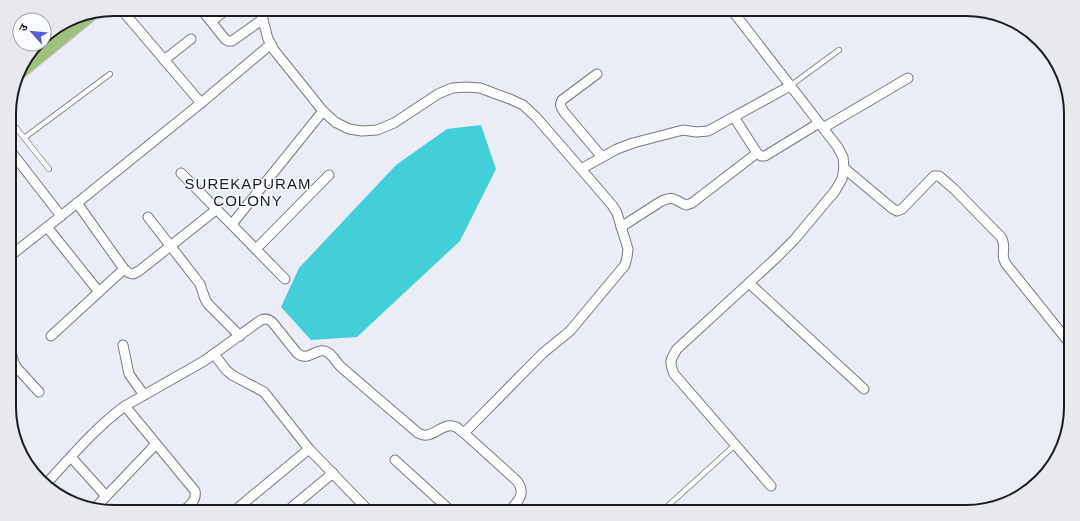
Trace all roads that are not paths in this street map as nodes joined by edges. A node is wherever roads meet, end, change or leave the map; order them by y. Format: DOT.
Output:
graph roads {
  1 [pos="127,16"];
  2 [pos="207,16"];
  3 [pos="218,16"];
  4 [pos="262,16"];
  5 [pos="736,16"];
  6 [pos="263,19"];
  7 [pos="212,21"];
  8 [pos="79,22"];
  9 [pos="191,39"];
  10 [pos="271,44"];
  11 [pos="839,50"];
  12 [pos="164,60"];
  13 [pos="31,61"];
  14 [pos="110,74"];
  15 [pos="597,74"];
  16 [pos="908,78"];
  17 [pos="790,86"];
  18 [pos="201,103"];
  19 [pos="323,111"];
  20 [pos="734,117"];
  21 [pos="821,126"];
  22 [pos="16,128"];
  23 [pos="24,138"];
  24 [pos="757,153"];
  25 [pos="602,157"];
  26 [pos="16,158"];
  27 [pos="844,168"];
  28 [pos="49,169"];
  29 [pos="581,169"];
  30 [pos="182,173"];
  31 [pos="329,176"];
  32 [pos="77,203"];
  33 [pos="217,209"];
  34 [pos="61,216"];
  35 [pos="148,217"];
  36 [pos="232,224"];
  37 [pos="47,227"];
  38 [pos="622,227"];
  39 [pos="171,245"];
  40 [pos="256,249"];
  41 [pos="16,251"];
  42 [pos="124,269"];
  43 [pos="285,279"];
  44 [pos="750,282"];
  45 [pos="99,292"];
  46 [pos="51,336"];
  47 [pos="240,336"];
  48 [pos="1064,336"];
  49 [pos="123,345"];
  50 [pos="214,354"];
  51 [pos="16,366"];
  52 [pos="864,389"];
  53 [pos="39,392"];
  54 [pos="144,395"];
  55 [pos="125,406"];
  56 [pos="464,432"];
  57 [pos="156,444"];
  58 [pos="735,445"];
  59 [pos="309,449"];
  60 [pos="71,457"];
  61 [pos="395,460"];
  62 [pos="333,473"];
  63 [pos="49,480"];
  64 [pos="771,486"];
  65 [pos="106,496"];
  66 [pos="99,504"];
  67 [pos="191,505"];
  68 [pos="241,505"];
  69 [pos="294,505"];
  70 [pos="363,505"];
  71 [pos="444,505"];
  72 [pos="514,505"];
  73 [pos="670,505"];
  1 -- 12 [label="street"];
  2 -- 7 [label="street"];
  3 -- 7 [label="street"];
  4 -- 6 [label="street"];
  5 -- 17 [label="street"];
  6 -- 7 [label="street"];
  6 -- 10 [label="street"];
  8 -- 13 [label="highway"];
  9 -- 12 [label="street"];
  10 -- 18 [label="street"];
  10 -- 19 [label="street"];
  11 -- 17 [label="lane"];
  12 -- 18 [label="street"];
  14 -- 23 [label="lane"];
  15 -- 25 [label="street"];
  16 -- 21 [label="street"];
  17 -- 20 [label="street"];
  17 -- 21 [label="street"];
  18 -- 32 [label="street"];
  19 -- 29 [label="street"];
  19 -- 36 [label="street"];
  20 -- 24 [label="street"];
  20 -- 25 [label="street"];
  21 -- 24 [label="street"];
  21 -- 27 [label="street"];
  22 -- 23 [label="lane"];
  23 -- 28 [label="lane"];
  24 -- 38 [label="street"];
  25 -- 29 [label="street"];
  26 -- 34 [label="street"];
  27 -- 44 [label="street"];
  27 -- 48 [label="street"];
  29 -- 38 [label="street"];
  30 -- 33 [label="street"];
  31 -- 40 [label="street"];
  32 -- 34 [label="street"];
  32 -- 42 [label="street"];
  33 -- 36 [label="street"];
  33 -- 39 [label="street"];
  34 -- 37 [label="street"];
  35 -- 39 [label="street"];
  36 -- 40 [label="street"];
  37 -- 41 [label="street"];
  37 -- 45 [label="street"];
  38 -- 56 [label="street"];
  39 -- 42 [label="street"];
  39 -- 47 [label="street"];
  40 -- 43 [label="street"];
  42 -- 45 [label="street"];
  44 -- 52 [label="street"];
  44 -- 58 [label="street"];
  45 -- 46 [label="street"];
  47 -- 50 [label="street"];
  47 -- 56 [label="street"];
  49 -- 54 [label="street"];
  50 -- 54 [label="street"];
  50 -- 59 [label="street"];
  51 -- 53 [label="street"];
  54 -- 55 [label="street"];
  55 -- 57 [label="street"];
  55 -- 60 [label="street"];
  56 -- 72 [label="street"];
  57 -- 65 [label="street"];
  57 -- 67 [label="street"];
  58 -- 64 [label="street"];
  58 -- 73 [label="lane"];
  59 -- 62 [label="street"];
  59 -- 68 [label="street"];
  60 -- 63 [label="street"];
  60 -- 65 [label="street"];
  61 -- 71 [label="street"];
  62 -- 69 [label="street"];
  62 -- 70 [label="street"];
  65 -- 66 [label="street"];
}
